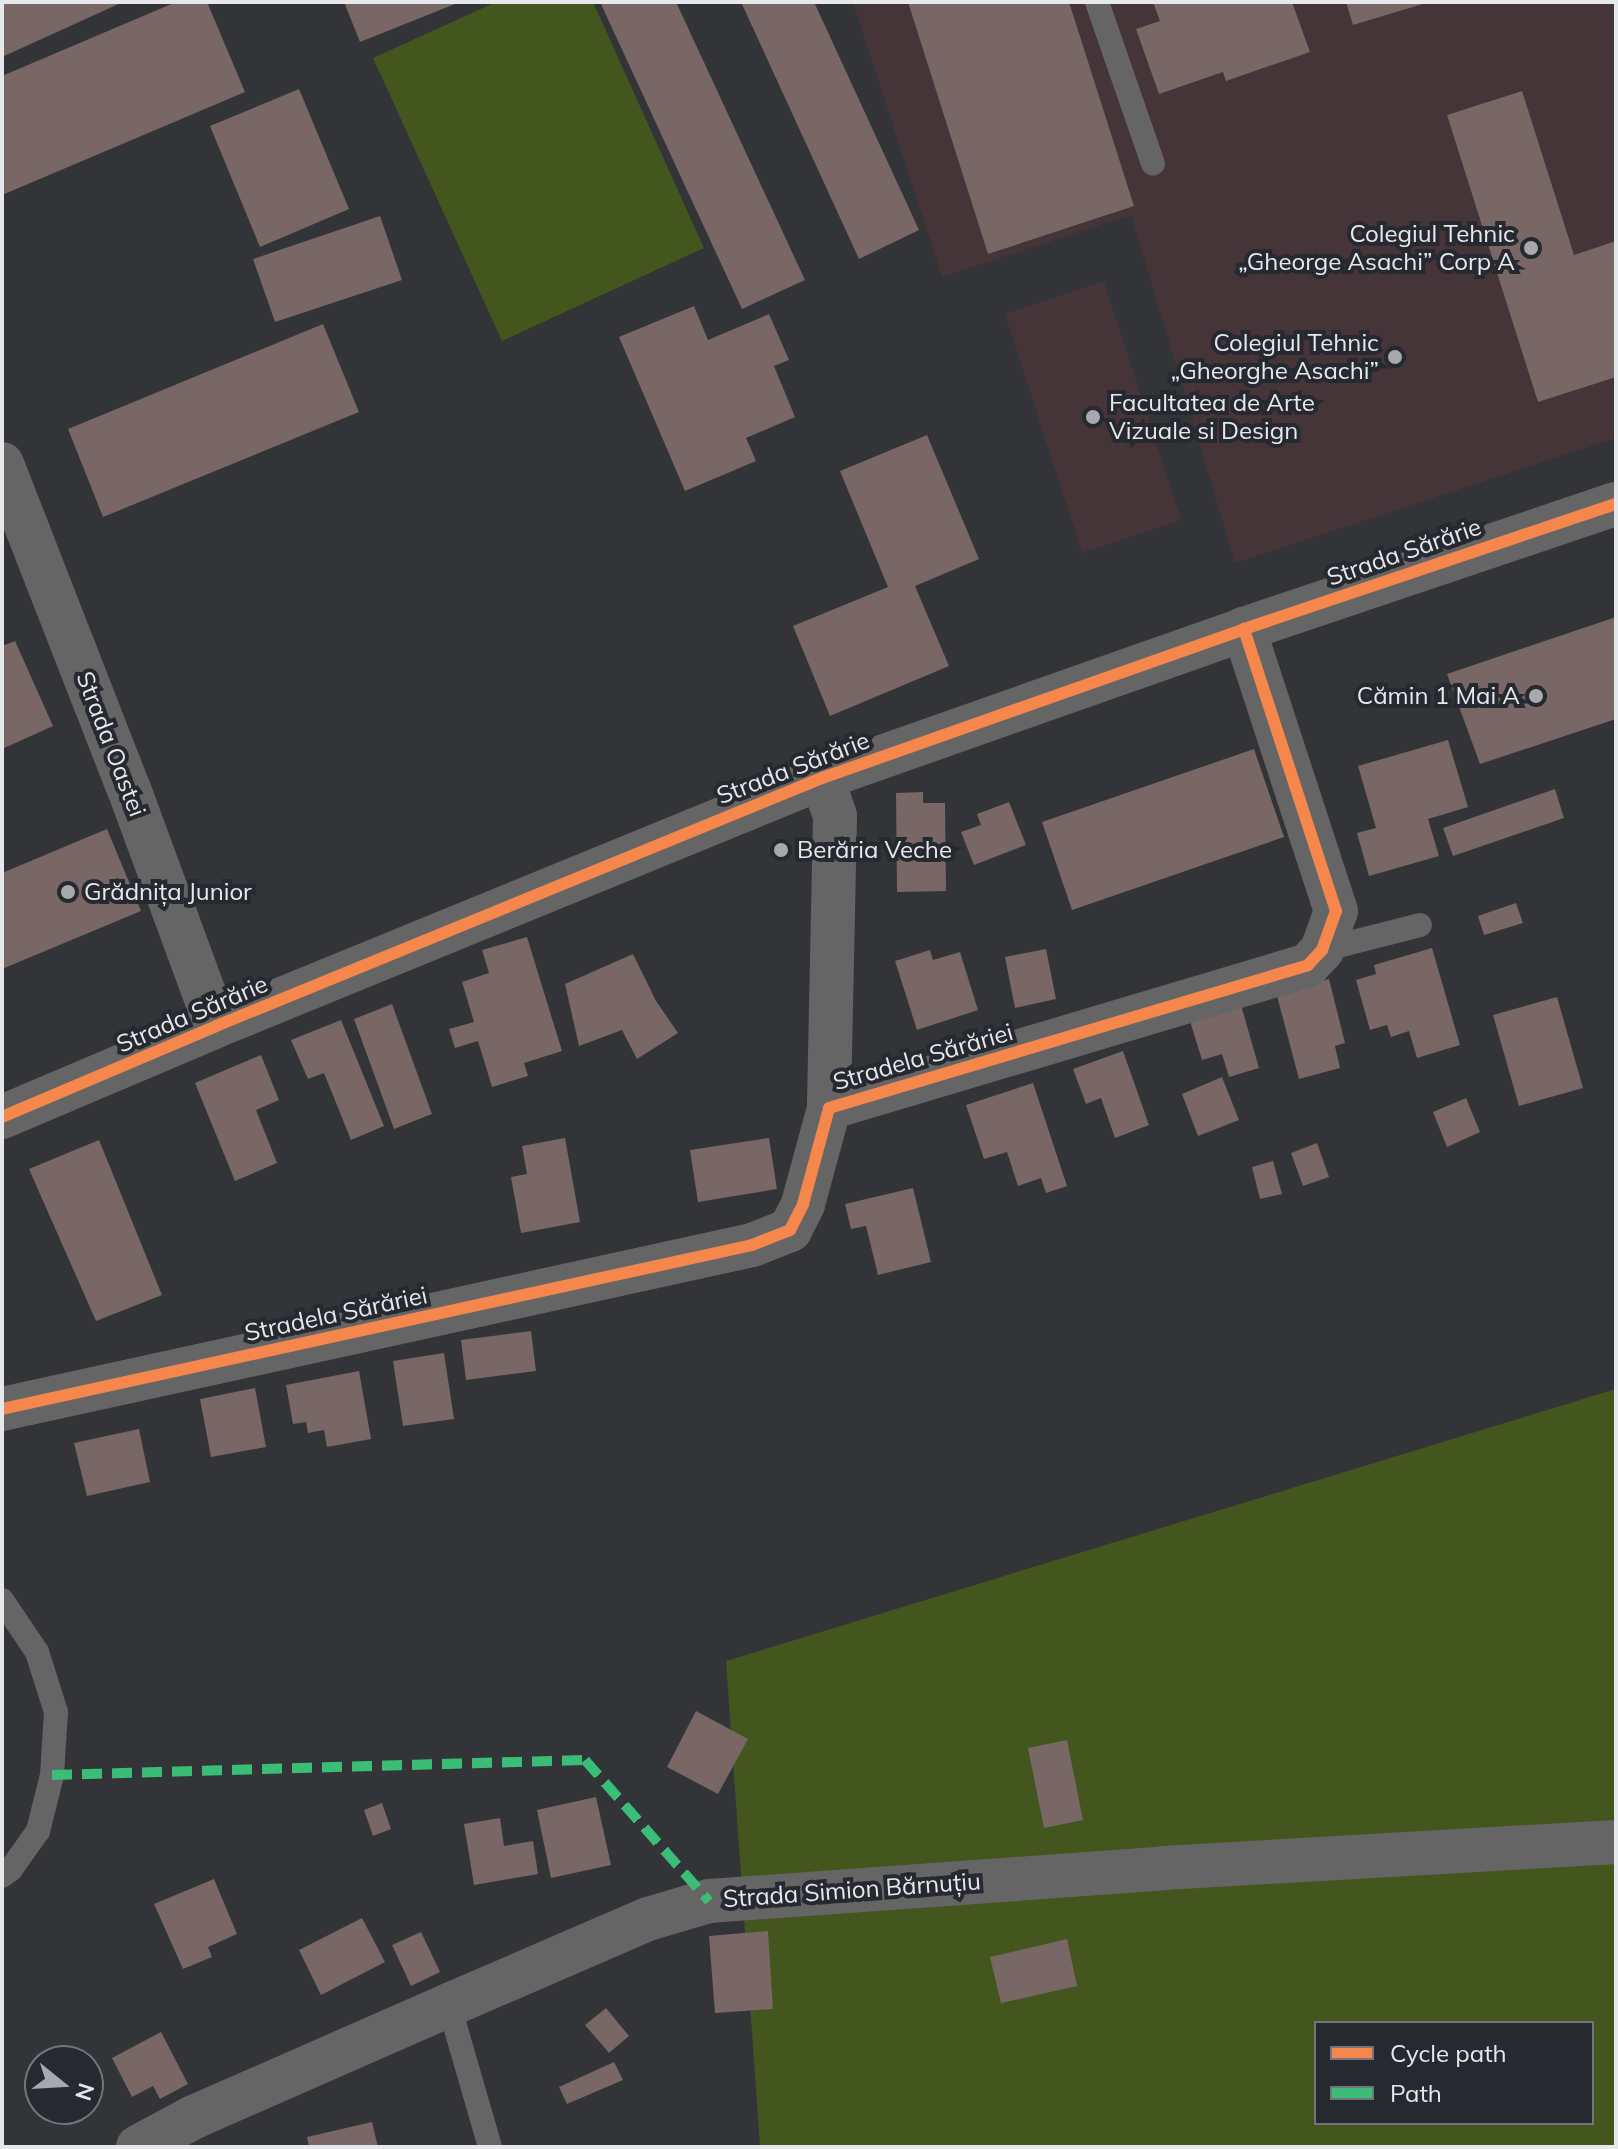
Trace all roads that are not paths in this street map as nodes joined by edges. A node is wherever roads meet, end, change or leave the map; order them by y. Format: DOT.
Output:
graph roads {
  1 [pos="1097,2"];
  2 [pos="1153,164"];
  3 [pos="2,464"];
  4 [pos="1616,504"];
  5 [pos="1244,629"];
  6 [pos="822,778"];
  7 [pos="1420,925"];
  8 [pos="1322,950"];
  9 [pos="216,1026"];
  10 [pos="829,1108"];
  11 [pos="2,1117"];
  12 [pos="2,1409"];
  13 [pos="2,1600"];
  14 [pos="1616,1842"];
  15 [pos="2,1876"];
  16 [pos="449,2005"];
  17 [pos="138,2147"];
  18 [pos="490,2147"];
  1 -- 2 [label="lane"];
  3 -- 9 [label="street, Strada Oastei"];
  4 -- 5 [label="street, Strada Sărărie"];
  5 -- 6 [label="street, Strada Sărărie"];
  5 -- 8 [label="street"];
  6 -- 9 [label="street, Strada Sărărie"];
  6 -- 10 [label="street, Stradela Sărăriei"];
  7 -- 8 [label="lane"];
  8 -- 10 [label="street, Stradela Sărăriei"];
  9 -- 11 [label="street, Strada Sărărie"];
  10 -- 12 [label="street, Stradela Sărăriei"];
  13 -- 15 [label="lane"];
  14 -- 16 [label="street, Strada Simion Bărnuțiu"];
  16 -- 17 [label="street, Strada Simion Bărnuțiu"];
  16 -- 18 [label="lane"];
}
